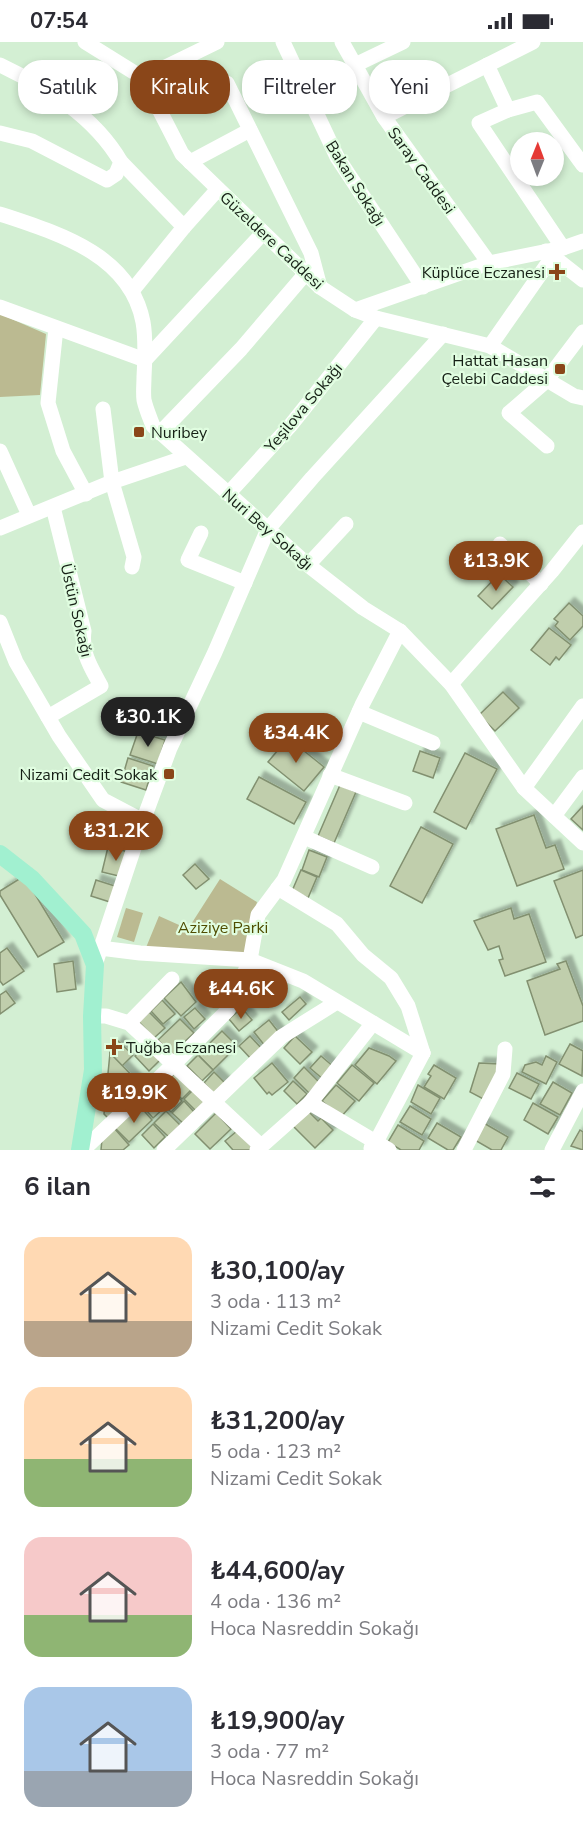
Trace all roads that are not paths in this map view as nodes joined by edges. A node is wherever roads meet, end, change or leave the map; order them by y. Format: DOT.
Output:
graph roads {
  1 [pos="86,42"];
  2 [pos="217,42"];
  3 [pos="283,42"];
  4 [pos="342,42"];
  5 [pos="403,42"];
  6 [pos="533,42"];
  7 [pos="180,60"];
  8 [pos="352,60"];
  9 [pos="357,64"];
  10 [pos="0,65"];
  11 [pos="487,65"];
  12 [pos="357,69"];
  13 [pos="130,70"];
  14 [pos="230,89"];
  15 [pos="508,110"];
  16 [pos="161,114"];
  17 [pos="384,117"];
  18 [pos="250,130"];
  19 [pos="0,133"];
  20 [pos="121,162"];
  21 [pos="190,162"];
  22 [pos="583,165"];
  23 [pos="218,189"];
  24 [pos="0,214"];
  25 [pos="184,227"];
  26 [pos="263,233"];
  27 [pos="583,241"];
  28 [pos="554,252"];
  29 [pos="489,263"];
  30 [pos="306,273"];
  31 [pos="583,280"];
  32 [pos="423,286"];
  33 [pos="320,287"];
  34 [pos="132,291"];
  35 [pos="0,307"];
  36 [pos="355,310"];
  37 [pos="376,318"];
  38 [pos="56,328"];
  39 [pos="583,332"];
  40 [pos="443,334"];
  41 [pos="490,345"];
  42 [pos="145,360"];
  43 [pos="546,381"];
  44 [pos="583,398"];
  45 [pos="103,409"];
  46 [pos="160,433"];
  47 [pos="547,446"];
  48 [pos="0,451"];
  49 [pos="186,457"];
  50 [pos="112,482"];
  51 [pos="86,494"];
  52 [pos="228,494"];
  53 [pos="53,507"];
  54 [pos="29,515"];
  55 [pos="346,524"];
  56 [pos="0,528"];
  57 [pos="268,529"];
  58 [pos="583,532"];
  59 [pos="201,533"];
  60 [pos="500,543"];
  61 [pos="308,565"];
  62 [pos="132,567"];
  63 [pos="245,583"];
  64 [pos="541,584"];
  65 [pos="0,622"];
  66 [pos="400,631"];
  67 [pos="451,684"];
  68 [pos="583,706"];
  69 [pos="359,712"];
  70 [pos="48,717"];
  71 [pos="433,743"];
  72 [pos="330,775"];
  73 [pos="583,777"];
  74 [pos="524,788"];
  75 [pos="405,803"];
  76 [pos="554,816"];
  77 [pos="143,821"];
  78 [pos="304,837"];
  79 [pos="583,843"];
  80 [pos="0,854"];
  81 [pos="372,867"];
  82 [pos="278,888"];
  83 [pos="97,956"];
  84 [pos="250,960"];
  85 [pos="172,979"];
  86 [pos="337,1002"];
  87 [pos="92,1016"];
  88 [pos="129,1023"];
  89 [pos="373,1023"];
  90 [pos="505,1049"];
  91 [pos="423,1053"];
  92 [pos="174,1064"];
  93 [pos="583,1091"];
  94 [pos="214,1102"];
  95 [pos="309,1103"];
  96 [pos="259,1148"];
  97 [pos="378,1148"];
  98 [pos="81,1150"];
  99 [pos="164,1150"];
  100 [pos="464,1150"];
  101 [pos="552,1150"];
  1 -- 13 [label="street, Güzeldere Caddesi"];
  2 -- 7 [label="street"];
  3 -- 32 [label="street, Bakan Sokağı"];
  4 -- 8 [label="street, Saray Caddesi"];
  5 -- 9 [label="street"];
  6 -- 11 [label="street"];
  10 -- 20 [label="street"];
  11 -- 15 [label="street"];
  11 -- 17 [label="street"];
  12 -- 17 [label="street, Saray Caddesi"];
  14 -- 18 [label="street"];
  15 -- 22 [label="street"];
  15 -- 28 [label="street"];
  16 -- 21 [label="street, Güzeldere Caddesi"];
  17 -- 29 [label="street, Saray Caddesi"];
  18 -- 21 [label="street"];
  18 -- 33 [label="street"];
  19 -- 20 [label="street"];
  20 -- 25 [label="street"];
  21 -- 23 [label="street, Güzeldere Caddesi"];
  23 -- 25 [label="street"];
  23 -- 26 [label="street, Güzeldere Caddesi"];
  24 -- 34 [label="street, Nuri Bey Sokağı"];
  25 -- 34 [label="street"];
  26 -- 30 [label="street, Güzeldere Caddesi"];
  26 -- 42 [label="street"];
  27 -- 28 [label="street"];
  28 -- 29 [label="street"];
  28 -- 31 [label="street"];
  28 -- 41 [label="street"];
  29 -- 32 [label="street"];
  30 -- 33 [label="street, Güzeldere Caddesi"];
  30 -- 46 [label="street"];
  32 -- 36 [label="street"];
  33 -- 36 [label="street, Güzeldere Caddesi"];
  34 -- 42 [label="street, Nuri Bey Sokağı"];
  35 -- 38 [label="street"];
  36 -- 37 [label="street, Güzeldere Caddesi"];
  37 -- 40 [label="street, Güzeldere Caddesi"];
  37 -- 52 [label="street, Yeşilova Sokağı"];
  38 -- 42 [label="street"];
  38 -- 51 [label="street"];
  39 -- 43 [label="street"];
  40 -- 41 [label="street, Güzeldere Caddesi"];
  40 -- 57 [label="street"];
  41 -- 43 [label="street, Güzeldere Caddesi"];
  42 -- 46 [label="street, Nuri Bey Sokağı"];
  43 -- 44 [label="street, Güzeldere Caddesi"];
  43 -- 47 [label="street"];
  45 -- 50 [label="street"];
  46 -- 49 [label="street, Nuri Bey Sokağı"];
  48 -- 54 [label="street"];
  49 -- 50 [label="street"];
  49 -- 52 [label="street, Nuri Bey Sokağı"];
  50 -- 51 [label="street"];
  50 -- 62 [label="street"];
  51 -- 53 [label="street"];
  52 -- 57 [label="street, Nuri Bey Sokağı"];
  53 -- 54 [label="street"];
  53 -- 70 [label="street, Üstün Sokağı"];
  54 -- 56 [label="street"];
  55 -- 61 [label="street"];
  57 -- 61 [label="street, Nuri Bey Sokağı"];
  57 -- 63 [label="street"];
  58 -- 64 [label="street"];
  59 -- 63 [label="street"];
  60 -- 64 [label="street"];
  61 -- 66 [label="street, Nuri Bey Sokağı"];
  63 -- 77 [label="street"];
  64 -- 67 [label="street"];
  65 -- 70 [label="street"];
  66 -- 67 [label="street, Nuri Bey Sokağı"];
  66 -- 69 [label="street"];
  67 -- 74 [label="street, Nuri Bey Sokağı"];
  68 -- 74 [label="street"];
  69 -- 71 [label="street"];
  69 -- 72 [label="street"];
  70 -- 77 [label="street"];
  72 -- 75 [label="street"];
  72 -- 78 [label="street"];
  73 -- 76 [label="street"];
  74 -- 76 [label="street, Nuri Bey Sokağı"];
  76 -- 79 [label="street, Nuri Bey Sokağı"];
  77 -- 83 [label="street"];
  78 -- 81 [label="street"];
  78 -- 82 [label="street"];
  80 -- 83 [label="main road"];
  82 -- 84 [label="street"];
  82 -- 91 [label="street"];
  83 -- 84 [label="street"];
  83 -- 87 [label="main road"];
  84 -- 86 [label="street"];
  84 -- 92 [label="street"];
  85 -- 88 [label="street"];
  86 -- 89 [label="street"];
  86 -- 94 [label="street"];
  87 -- 88 [label="street"];
  87 -- 98 [label="main road"];
  88 -- 92 [label="street"];
  89 -- 91 [label="street"];
  89 -- 95 [label="street"];
  90 -- 100 [label="street"];
  91 -- 97 [label="street"];
  92 -- 94 [label="street"];
  92 -- 98 [label="street"];
  93 -- 101 [label="street"];
  94 -- 96 [label="street"];
  94 -- 99 [label="street"];
  95 -- 96 [label="street"];
  95 -- 97 [label="street"];
}
